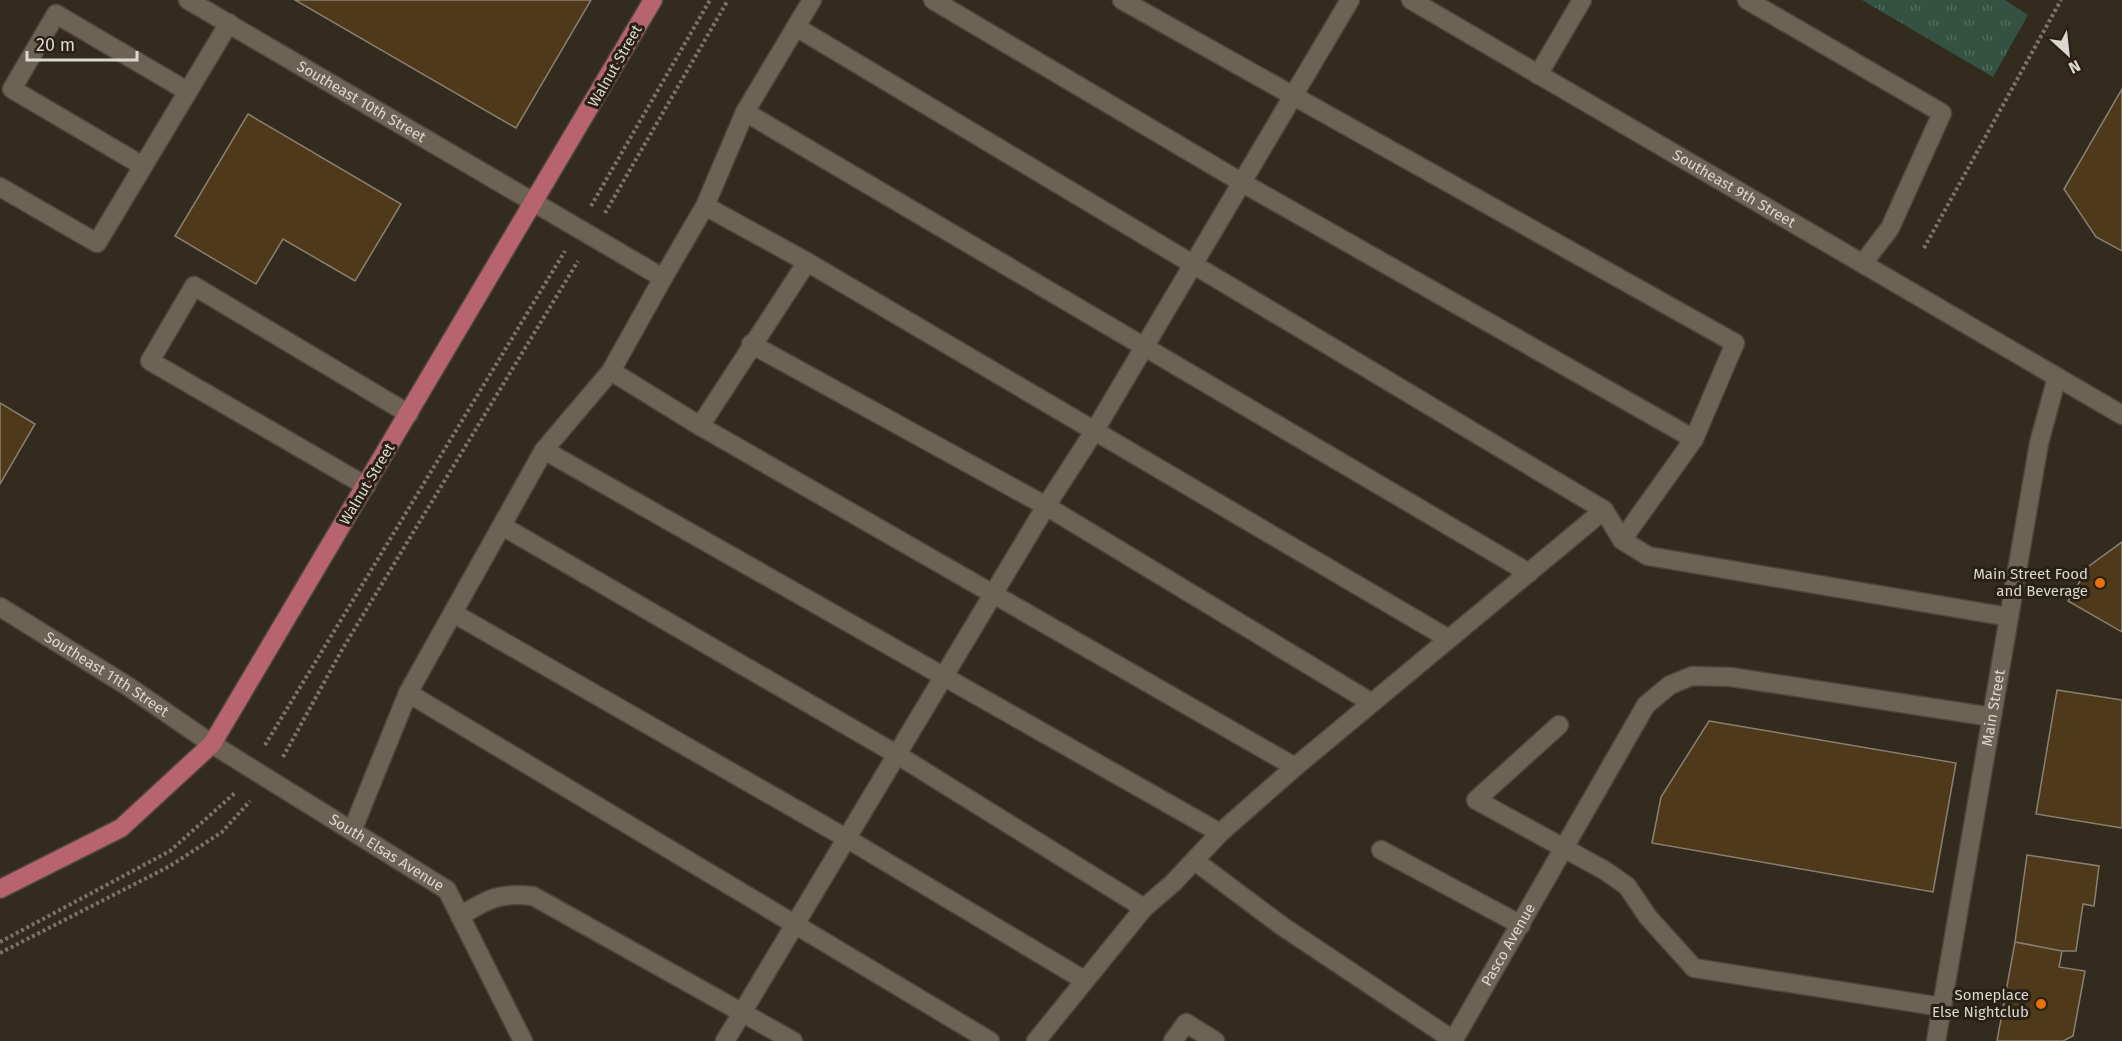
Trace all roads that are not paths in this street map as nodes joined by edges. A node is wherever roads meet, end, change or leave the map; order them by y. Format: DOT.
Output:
graph roads {
  1 [pos="188,0"];
  2 [pos="653,0"];
  3 [pos="812,0"];
  4 [pos="933,0"];
  5 [pos="1122,0"];
  6 [pos="1350,0"];
  7 [pos="1411,0"];
  8 [pos="1582,0"];
  9 [pos="1747,0"];
  10 [pos="229,23"];
  11 [pos="796,27"];
  12 [pos="1538,75"];
  13 [pos="188,91"];
  14 [pos="1292,97"];
  15 [pos="745,112"];
  16 [pos="143,166"];
  17 [pos="1242,182"];
  18 [pos="0,187"];
  19 [pos="534,204"];
  20 [pos="705,206"];
  21 [pos="807,262"];
  22 [pos="1864,262"];
  23 [pos="1192,264"];
  24 [pos="663,278"];
  25 [pos="751,344"];
  26 [pos="1143,347"];
  27 [pos="611,371"];
  28 [pos="2057,376"];
  29 [pos="409,414"];
  30 [pos="2122,415"];
  31 [pos="700,426"];
  32 [pos="1095,430"];
  33 [pos="1694,439"];
  34 [pos="544,450"];
  35 [pos="366,486"];
  36 [pos="1046,506"];
  37 [pos="1604,510"];
  38 [pos="501,526"];
  39 [pos="1622,540"];
  40 [pos="1529,573"];
  41 [pos="993,594"];
  42 [pos="0,608"];
  43 [pos="453,613"];
  44 [pos="2009,617"];
  45 [pos="1449,639"];
  46 [pos="944,676"];
  47 [pos="408,693"];
  48 [pos="1372,703"];
  49 [pos="1992,717"];
  50 [pos="1559,725"];
  51 [pos="212,744"];
  52 [pos="896,754"];
  53 [pos="1295,767"];
  54 [pos="352,831"];
  55 [pos="1220,833"];
  56 [pos="846,838"];
  57 [pos="1381,850"];
  58 [pos="1565,850"];
  59 [pos="1195,861"];
  60 [pos="0,889"];
  61 [pos="1144,908"];
  62 [pos="460,916"];
  63 [pos="795,923"];
  64 [pos="1521,925"];
  65 [pos="1084,980"];
  66 [pos="1942,1007"];
  67 [pos="742,1012"];
  68 [pos="523,1041"];
  69 [pos="725,1041"];
  70 [pos="793,1041"];
  71 [pos="990,1041"];
  72 [pos="1036,1041"];
  73 [pos="1173,1041"];
  74 [pos="1215,1041"];
  75 [pos="1453,1041"];
  76 [pos="1936,1041"];
  1 -- 10 [label="street, Southeast 10th Street"];
  2 -- 19 [label="main road, Walnut Street"];
  3 -- 11 [label="street"];
  4 -- 17 [label="street"];
  5 -- 14 [label="street"];
  6 -- 14 [label="street"];
  7 -- 12 [label="street, Southeast 9th Street"];
  8 -- 12 [label="street"];
  9 -- 22 [label="street"];
  10 -- 13 [label="street"];
  10 -- 19 [label="street, Southeast 10th Street"];
  11 -- 15 [label="street"];
  11 -- 23 [label="street"];
  12 -- 22 [label="street, Southeast 9th Street"];
  13 -- 16 [label="street"];
  13 -- 16 [label="street"];
  14 -- 17 [label="street"];
  14 -- 33 [label="street"];
  15 -- 20 [label="street"];
  15 -- 26 [label="street"];
  16 -- 18 [label="street"];
  17 -- 23 [label="street"];
  17 -- 33 [label="street"];
  19 -- 24 [label="street, Southeast 10th Street"];
  19 -- 29 [label="main road, Walnut Street"];
  20 -- 21 [label="street"];
  20 -- 24 [label="street"];
  21 -- 25 [label="street"];
  21 -- 32 [label="street"];
  22 -- 28 [label="street, Southeast 9th Street"];
  23 -- 26 [label="street"];
  23 -- 37 [label="street"];
  24 -- 27 [label="street"];
  25 -- 31 [label="street"];
  25 -- 36 [label="street"];
  26 -- 32 [label="street"];
  26 -- 40 [label="street"];
  27 -- 31 [label="street"];
  27 -- 34 [label="street"];
  28 -- 30 [label="street, Southeast 9th Street"];
  28 -- 44 [label="street, Main Street"];
  29 -- 35 [label="main road, Walnut Street"];
  29 -- 35 [label="street"];
  31 -- 41 [label="street"];
  32 -- 36 [label="street"];
  32 -- 45 [label="street"];
  33 -- 39 [label="street"];
  34 -- 38 [label="street"];
  34 -- 46 [label="street"];
  35 -- 51 [label="main road, Walnut Street"];
  36 -- 41 [label="street"];
  36 -- 48 [label="street"];
  37 -- 39 [label="street"];
  37 -- 40 [label="street"];
  38 -- 43 [label="street"];
  38 -- 52 [label="street"];
  39 -- 44 [label="street"];
  40 -- 45 [label="street"];
  41 -- 46 [label="street"];
  41 -- 53 [label="street"];
  42 -- 51 [label="street, Southeast 11th Street"];
  43 -- 47 [label="street"];
  43 -- 56 [label="street"];
  44 -- 49 [label="street, Main Street"];
  45 -- 48 [label="street"];
  46 -- 52 [label="street"];
  46 -- 55 [label="street"];
  47 -- 54 [label="street"];
  47 -- 63 [label="street"];
  48 -- 53 [label="street"];
  49 -- 58 [label="street, Pasco Avenue"];
  49 -- 66 [label="street, Main Street"];
  50 -- 58 [label="street"];
  51 -- 54 [label="street, South Elsas Avenue"];
  51 -- 60 [label="main road, Walnut Street"];
  52 -- 56 [label="street"];
  52 -- 61 [label="street"];
  53 -- 55 [label="street"];
  54 -- 62 [label="street, South Elsas Avenue"];
  55 -- 59 [label="street"];
  56 -- 63 [label="street"];
  56 -- 65 [label="street"];
  57 -- 64 [label="street"];
  58 -- 64 [label="street, Pasco Avenue"];
  58 -- 66 [label="street"];
  59 -- 61 [label="street"];
  59 -- 75 [label="street"];
  61 -- 65 [label="street"];
  62 -- 67 [label="street"];
  62 -- 68 [label="street, South Elsas Avenue"];
  63 -- 67 [label="street"];
  63 -- 71 [label="street"];
  64 -- 75 [label="street, Pasco Avenue"];
  65 -- 72 [label="street"];
  66 -- 76 [label="street, Main Street"];
  67 -- 69 [label="street"];
  67 -- 70 [label="street"];
  73 -- 74 [label="street"];
}
